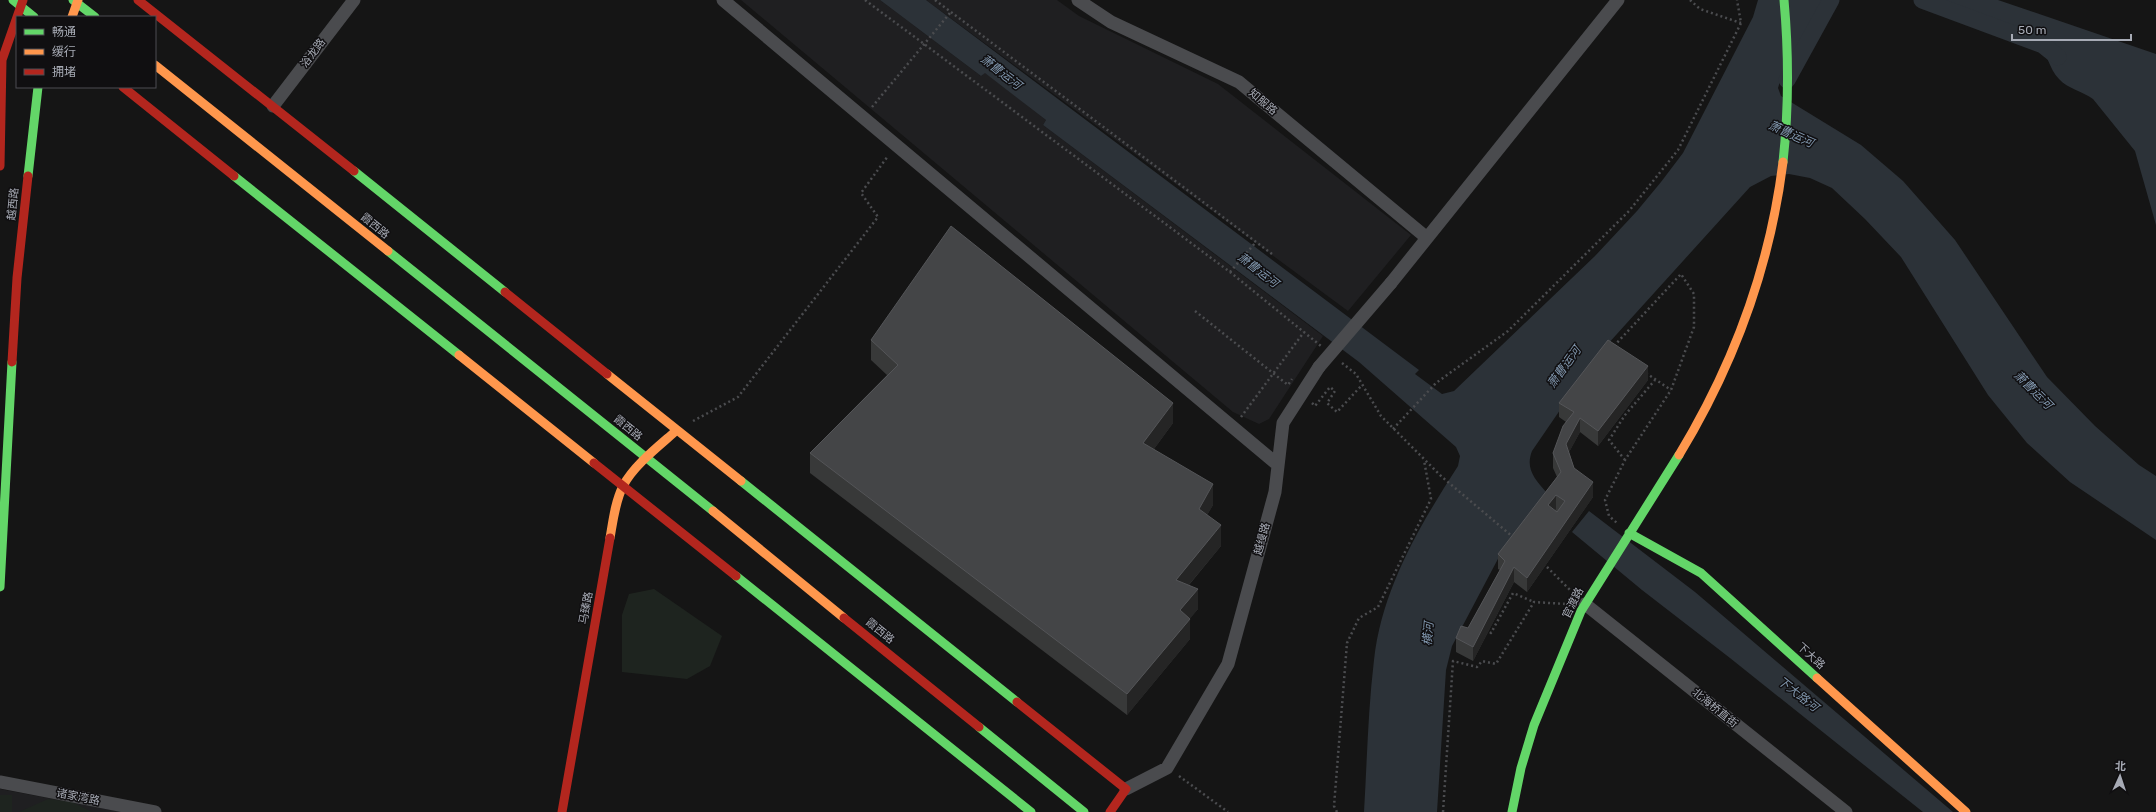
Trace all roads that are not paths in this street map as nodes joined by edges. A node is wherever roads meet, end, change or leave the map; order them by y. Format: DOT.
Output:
graph roads {
  1 [pos="138,0"];
  2 [pos="354,0"];
  3 [pos="723,0"];
  4 [pos="1078,0"];
  5 [pos="1618,0"];
  6 [pos="1784,0"];
  7 [pos="76,1"];
  8 [pos="19,2"];
  9 [pos="33,16"];
  10 [pos="72,16"];
  11 [pos="94,16"];
  12 [pos="156,66"];
  13 [pos="38,88"];
  14 [pos="124,88"];
  15 [pos="273,106"];
  16 [pos="0,166"];
  17 [pos="1427,238"];
  18 [pos="677,430"];
  19 [pos="646,457"];
  20 [pos="1278,464"];
  21 [pos="623,486"];
  22 [pos="1629,533"];
  23 [pos="0,587"];
  24 [pos="1585,604"];
  25 [pos="0,782"];
  26 [pos="1126,789"];
  27 [pos="155,812"];
  28 [pos="562,812"];
  29 [pos="1031,812"];
  30 [pos="1084,812"];
  31 [pos="1110,812"];
  32 [pos="1512,812"];
  33 [pos="1846,812"];
  34 [pos="1966,812"];
  1 -- 15 [label="main road"];
  2 -- 15 [label="street, 浴龙路"];
  3 -- 20 [label="street"];
  4 -- 17 [label="street, 知服路"];
  5 -- 17 [label="street, 越缦路"];
  6 -- 22 [label="main road, 官渡路"];
  7 -- 10 [label="main road"];
  7 -- 11 [label="main road"];
  8 -- 9 [label="main road"];
  8 -- 16 [label="main road"];
  12 -- 19 [label="main road, 霞西路"];
  13 -- 23 [label="main road, 越西路"];
  14 -- 21 [label="main road"];
  15 -- 18 [label="main road"];
  17 -- 20 [label="street, 越缦路, bridge"];
  18 -- 19 [label="main road, 马臻路"];
  18 -- 26 [label="main road"];
  19 -- 21 [label="main road, 马臻路"];
  19 -- 30 [label="main road, 霞西路"];
  20 -- 26 [label="street, 越缦路"];
  21 -- 28 [label="main road, 马臻路"];
  21 -- 29 [label="main road"];
  22 -- 24 [label="main road, 官渡路"];
  22 -- 34 [label="main road, 下大路"];
  24 -- 32 [label="main road, 官渡路"];
  24 -- 33 [label="street, 北海桥直街"];
  25 -- 27 [label="street, 诸家湾路"];
  26 -- 31 [label="main road"];
}
